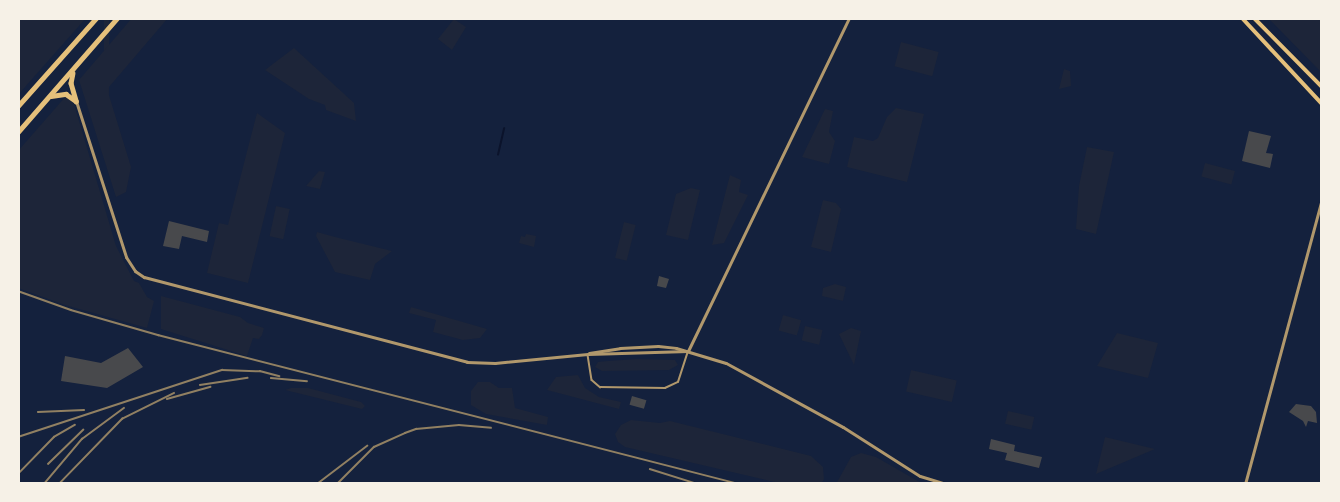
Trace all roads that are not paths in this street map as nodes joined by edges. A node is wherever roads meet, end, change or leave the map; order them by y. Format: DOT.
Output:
graph roads {
  1 [pos="96,18"];
  2 [pos="117,18"];
  3 [pos="849,18"];
  4 [pos="1242,18"];
  5 [pos="1254,18"];
  6 [pos="75,68"];
  7 [pos="1322,87"];
  8 [pos="49,97"];
  9 [pos="76,101"];
  10 [pos="1322,104"];
  11 [pos="18,106"];
  12 [pos="18,132"];
  13 [pos="1322,198"];
  14 [pos="688,351"];
  15 [pos="588,354"];
  16 [pos="946,484"];
  17 [pos="1245,484"];
  1 -- 11 [label="highway"];
  2 -- 6 [label="highway"];
  3 -- 14 [label="street"];
  4 -- 10 [label="main road"];
  5 -- 7 [label="main road"];
  6 -- 8 [label="highway"];
  6 -- 9 [label="highway"];
  8 -- 9 [label="highway"];
  8 -- 12 [label="highway"];
  9 -- 15 [label="street"];
  13 -- 17 [label="street"];
  14 -- 15 [label="street"];
  14 -- 15 [label="lane"];
  14 -- 16 [label="street"];
}
